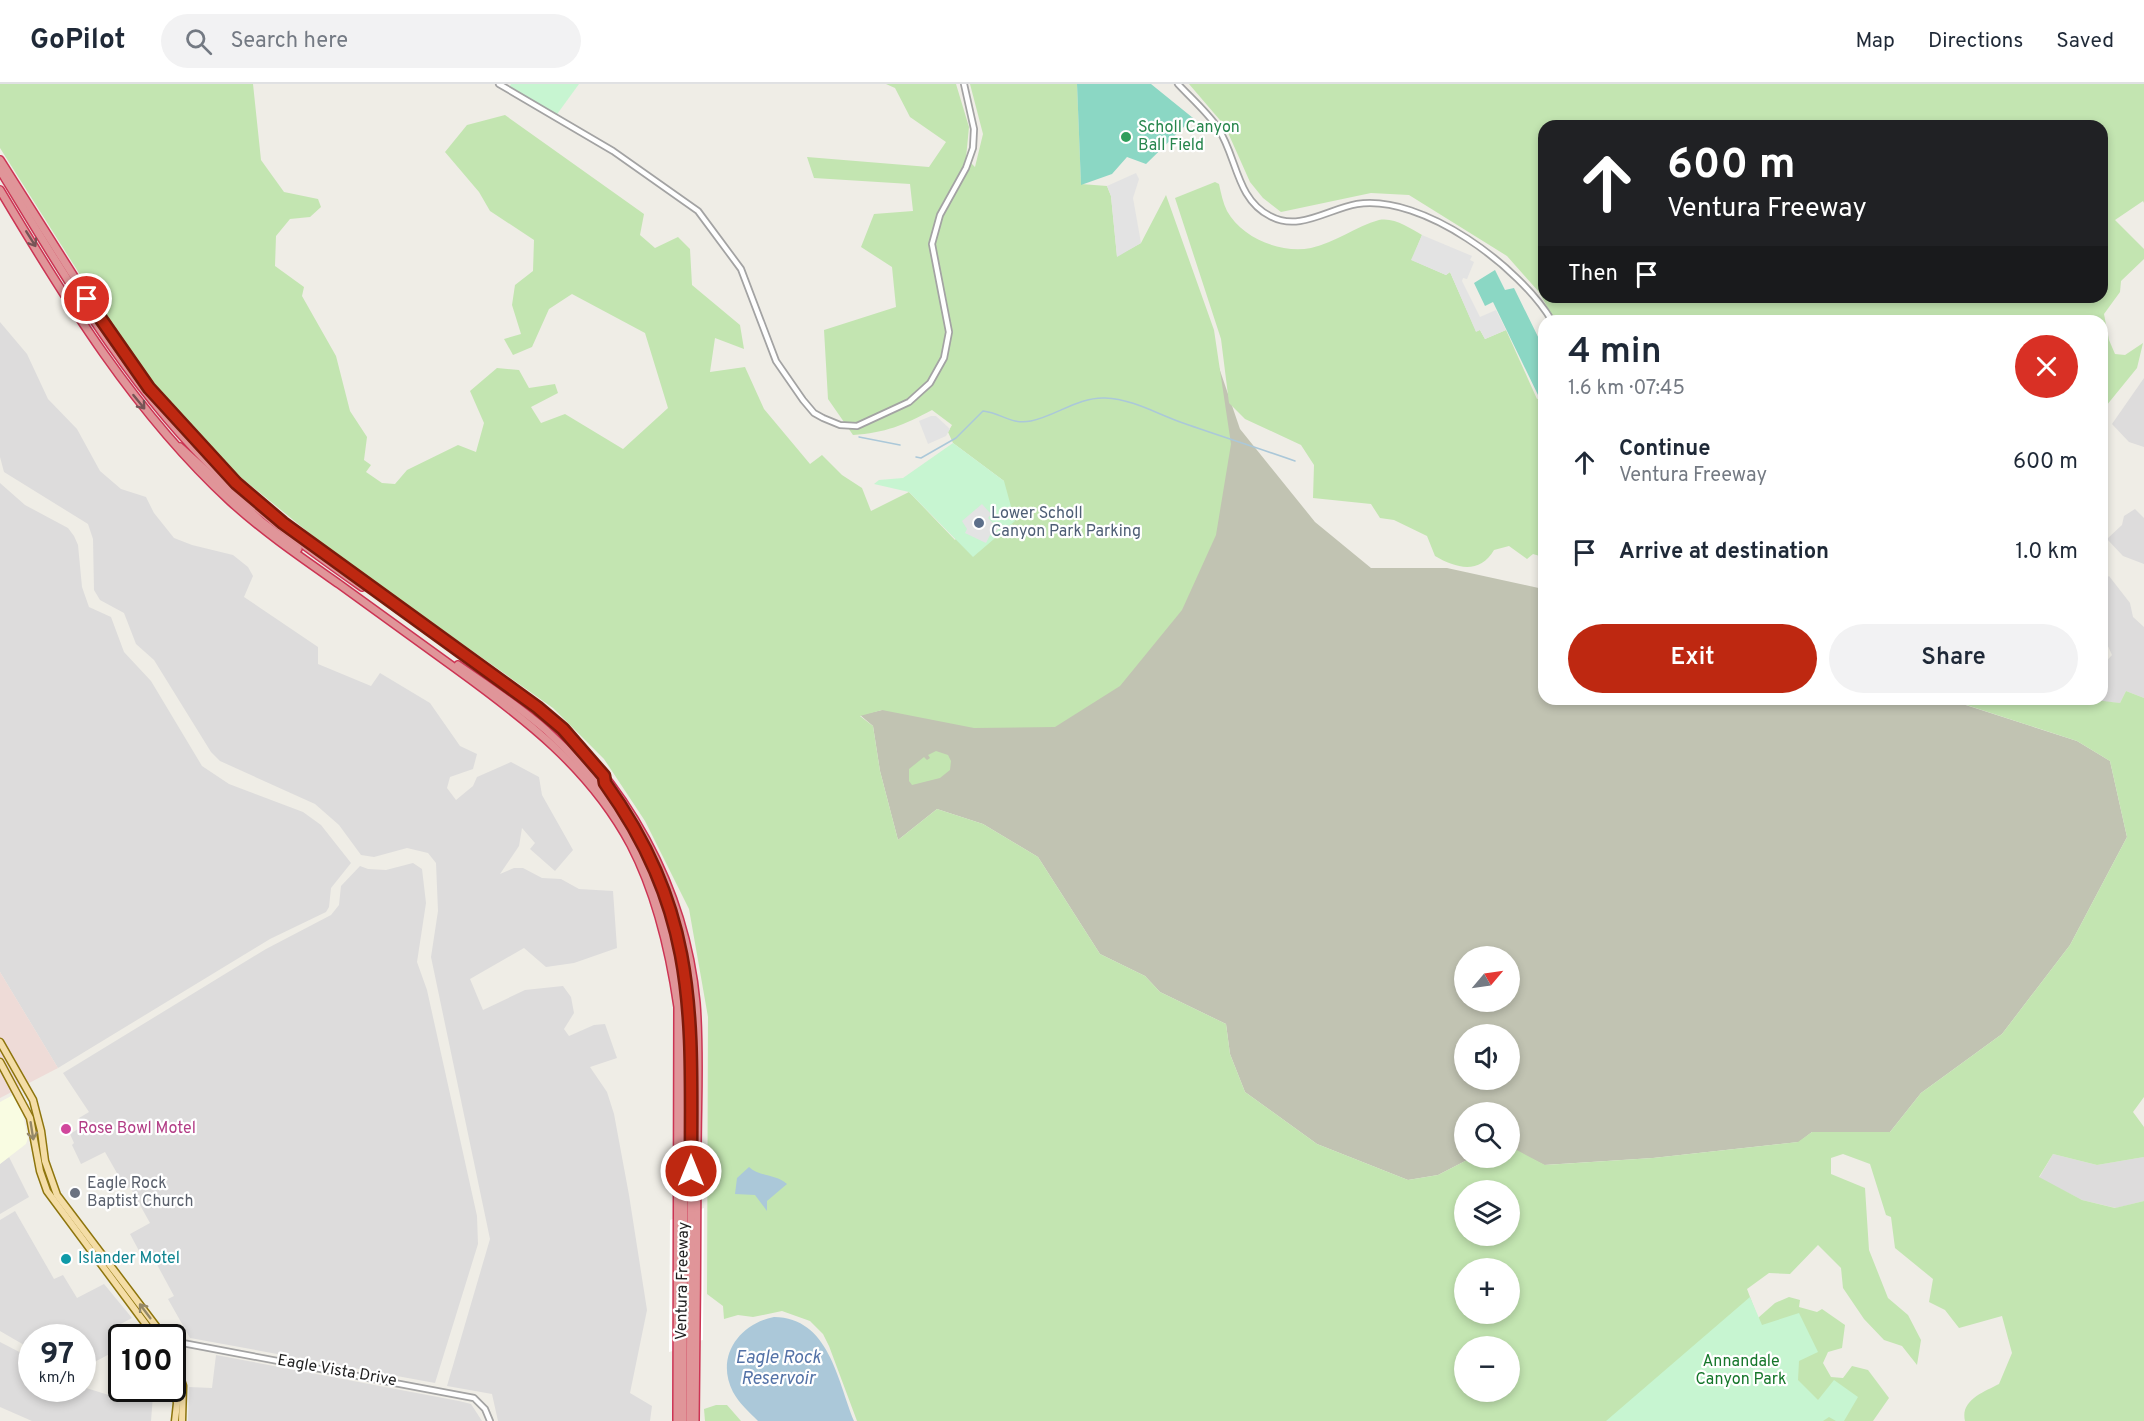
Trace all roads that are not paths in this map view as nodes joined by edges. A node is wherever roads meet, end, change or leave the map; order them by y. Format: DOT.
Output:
graph roads {
  1 [pos="499,84"];
  2 [pos="964,84"];
  3 [pos="1178,84"];
  4 [pos="0,160"];
  5 [pos="0,170"];
  6 [pos="0,189"];
  7 [pos="1538,302"];
  8 [pos="420,624"];
  9 [pos="0,1042"];
  10 [pos="0,1062"];
  11 [pos="27,1089"];
  12 [pos="18,1093"];
  13 [pos="687,1260"];
  14 [pos="687,1302"];
  15 [pos="146,1324"];
  16 [pos="154,1324"];
  17 [pos="693,1339"];
  18 [pos="186,1344"];
  19 [pos="680,1352"];
  20 [pos="177,1402"];
  21 [pos="183,1402"];
  22 [pos="175,1421"];
  23 [pos="182,1421"];
  24 [pos="490,1421"];
  25 [pos="677,1421"];
  26 [pos="683,1421"];
  27 [pos="690,1421"];
  28 [pos="695,1421"];
  1 -- 2 [label="street"];
  3 -- 7 [label="street"];
  4 -- 8 [label="highway, Ventura Freeway"];
  5 -- 8 [label="highway"];
  6 -- 13 [label="highway, Ventura Freeway, one-way"];
  8 -- 13 [label="highway, Ventura Freeway"];
  9 -- 11 [label="main road"];
  10 -- 12 [label="main road"];
  11 -- 12 [label="main road"];
  16 -- 11 [label="main road, one-way"];
  12 -- 15 [label="main road, one-way"];
  13 -- 14 [label="highway, Ventura Freeway"];
  13 -- 14 [label="highway, Ventura Freeway"];
  14 -- 17 [label="highway, Ventura Freeway"];
  14 -- 19 [label="highway, Ventura Freeway"];
  17 -- 27 [label="highway"];
  17 -- 28 [label="highway, Ventura Freeway"];
  18 -- 24 [label="street, Eagle Vista Drive"];
  19 -- 25 [label="highway, Ventura Freeway"];
  19 -- 26 [label="highway"];
  20 -- 22 [label="main road"];
  21 -- 23 [label="main road"];
}
